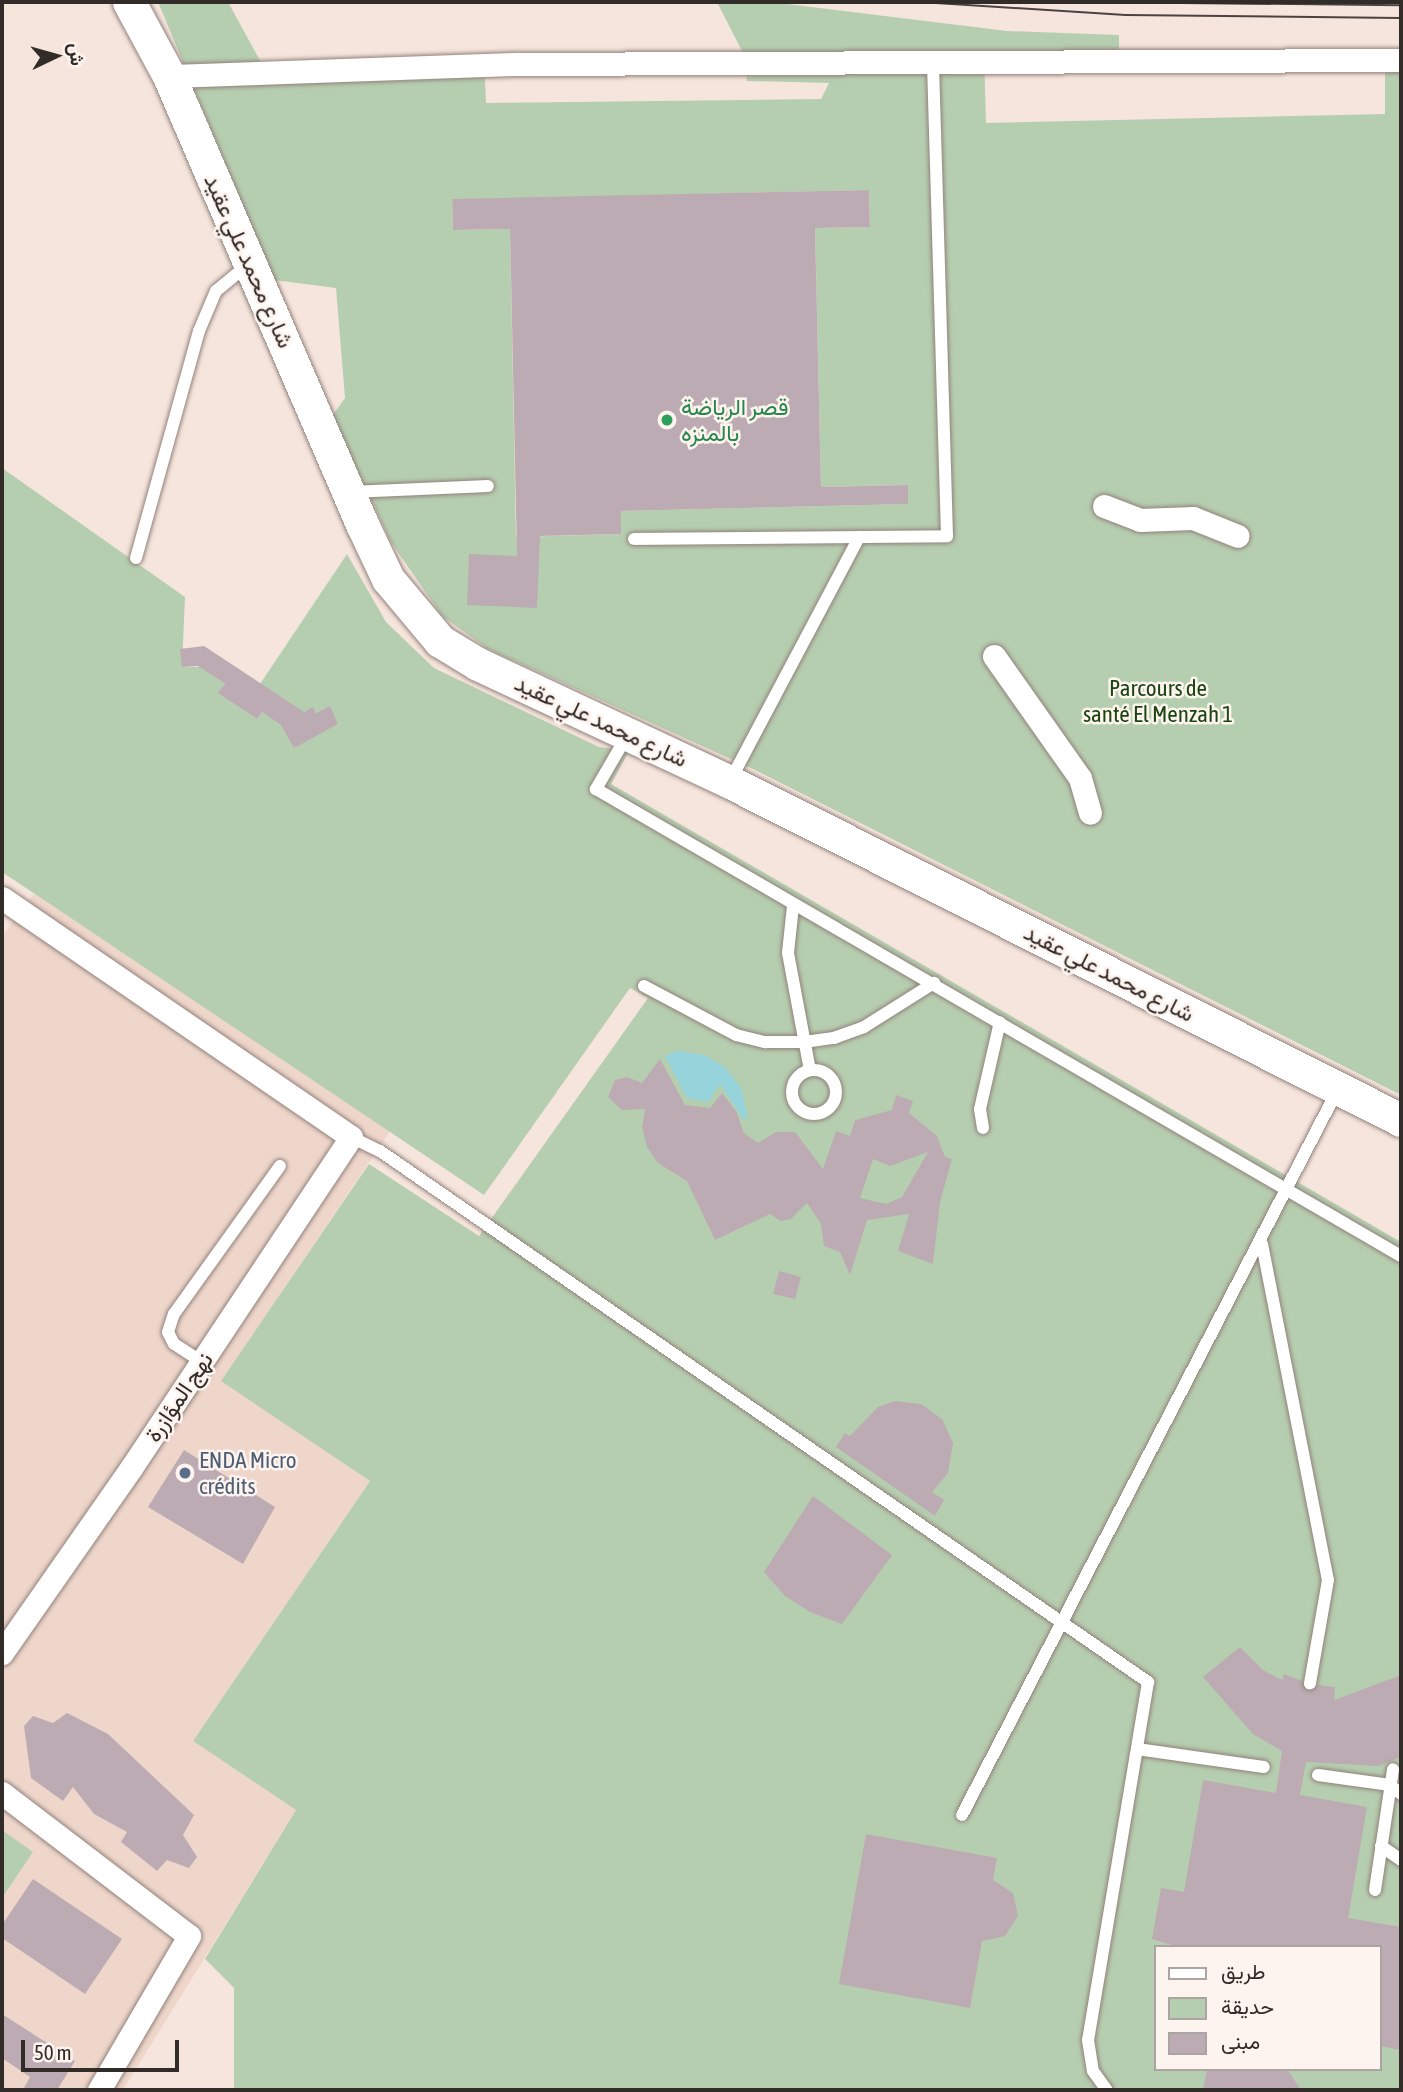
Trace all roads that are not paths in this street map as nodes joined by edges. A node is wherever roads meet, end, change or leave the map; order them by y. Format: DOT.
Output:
graph roads {
  1 [pos="130,3"];
  2 [pos="1401,60"];
  3 [pos="933,65"];
  4 [pos="169,76"];
  5 [pos="250,263"];
  6 [pos="488,486"];
  7 [pos="348,493"];
  8 [pos="1104,506"];
  9 [pos="1238,536"];
  10 [pos="859,537"];
  11 [pos="634,539"];
  12 [pos="136,558"];
  13 [pos="994,656"];
  14 [pos="628,733"];
  15 [pos="730,782"];
  16 [pos="1090,813"];
  17 [pos="2,898"];
  18 [pos="793,906"];
  19 [pos="934,983"];
  20 [pos="644,986"];
  21 [pos="1000,1022"];
  22 [pos="804,1042"];
  23 [pos="810,1070"];
  24 [pos="1339,1088"];
  25 [pos="1401,1120"];
  26 [pos="984,1128"];
  27 [pos="351,1137"];
  28 [pos="280,1167"];
  29 [pos="1289,1193"];
  30 [pos="1262,1244"];
  31 [pos="1401,1255"];
  32 [pos="202,1362"];
  33 [pos="1062,1625"];
  34 [pos="2,1653"];
  35 [pos="1310,1682"];
  36 [pos="1137,1749"];
  37 [pos="1264,1767"];
  38 [pos="1393,1769"];
  39 [pos="1318,1775"];
  40 [pos="1390,1785"];
  41 [pos="2,1793"];
  42 [pos="1401,1794"];
  43 [pos="962,1815"];
  44 [pos="1381,1846"];
  45 [pos="1401,1860"];
  46 [pos="1375,1889"];
  47 [pos="99,2090"];
  48 [pos="1107,2090"];
  1 -- 4 [label="street, شارع محمد علي عقيد"];
  2 -- 3 [label="street"];
  3 -- 4 [label="street"];
  3 -- 10 [label="lane"];
  4 -- 5 [label="street, شارع محمد علي عقيد"];
  5 -- 7 [label="street, شارع محمد علي عقيد"];
  5 -- 12 [label="lane"];
  6 -- 7 [label="lane"];
  7 -- 14 [label="street, شارع محمد علي عقيد"];
  8 -- 9 [label="street"];
  10 -- 11 [label="lane"];
  10 -- 15 [label="lane"];
  13 -- 16 [label="street"];
  14 -- 15 [label="street, شارع محمد علي عقيد"];
  14 -- 18 [label="lane"];
  15 -- 24 [label="street, شارع محمد علي عقيد"];
  17 -- 27 [label="street"];
  18 -- 19 [label="lane"];
  18 -- 22 [label="lane"];
  19 -- 21 [label="lane"];
  19 -- 22 [label="lane"];
  20 -- 22 [label="lane"];
  21 -- 26 [label="lane"];
  21 -- 29 [label="lane"];
  22 -- 23 [label="lane"];
  24 -- 25 [label="street, شارع محمد علي عقيد"];
  24 -- 29 [label="lane"];
  27 -- 32 [label="street, نهج المؤازرة"];
  27 -- 33 [label="lane"];
  28 -- 32 [label="lane"];
  29 -- 30 [label="lane"];
  29 -- 31 [label="lane"];
  30 -- 33 [label="lane"];
  30 -- 35 [label="lane"];
  32 -- 34 [label="street, نهج المؤازرة"];
  33 -- 36 [label="lane"];
  33 -- 43 [label="lane"];
  36 -- 37 [label="lane"];
  36 -- 48 [label="lane"];
  38 -- 40 [label="lane"];
  39 -- 40 [label="lane"];
  40 -- 42 [label="lane"];
  40 -- 44 [label="lane"];
  41 -- 47 [label="street"];
  44 -- 45 [label="lane"];
  44 -- 46 [label="lane"];
}
